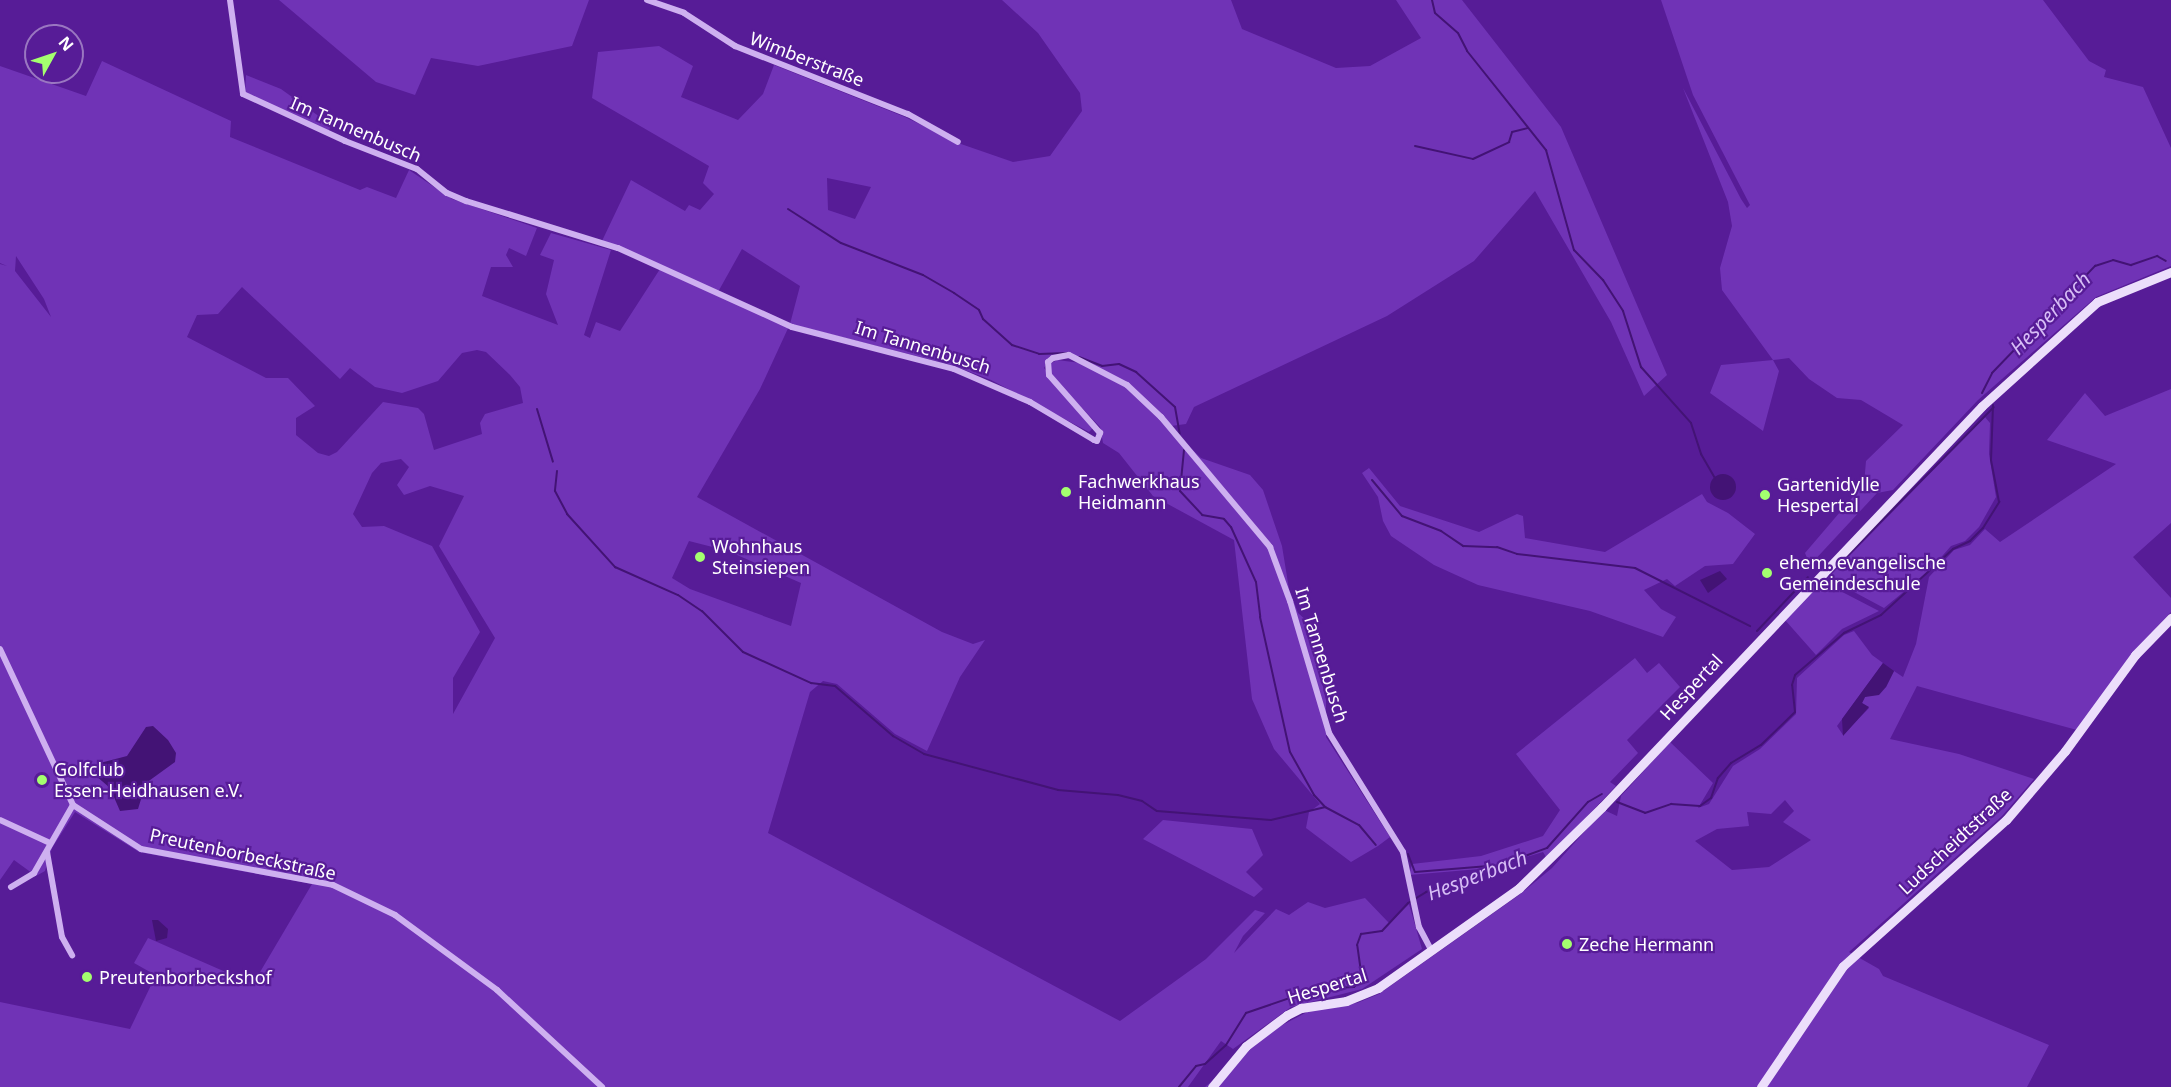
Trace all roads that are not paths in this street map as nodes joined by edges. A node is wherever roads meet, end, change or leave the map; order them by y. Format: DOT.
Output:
graph roads {
  1 [pos="230,0"];
  2 [pos="647,0"];
  3 [pos="958,142"];
  4 [pos="2171,272"];
  5 [pos="2171,618"];
  6 [pos="0,649"];
  7 [pos="73,805"];
  8 [pos="0,820"];
  9 [pos="51,843"];
  10 [pos="47,852"];
  11 [pos="11,887"];
  12 [pos="1432,951"];
  13 [pos="72,955"];
  14 [pos="602,1087"];
  15 [pos="1212,1087"];
  16 [pos="1761,1087"];
  1 -- 12 [label="street, Im Tannenbusch"];
  2 -- 3 [label="street, Wimberstraße"];
  4 -- 12 [label="main road, Hespertal"];
  5 -- 16 [label="main road, Ludscheidtstraße"];
  6 -- 7 [label="street"];
  7 -- 9 [label="street"];
  7 -- 14 [label="street, Preutenborbeckstraße"];
  8 -- 9 [label="street"];
  9 -- 10 [label="street"];
  10 -- 11 [label="street"];
  10 -- 13 [label="street"];
  12 -- 15 [label="main road, Hespertal"];
}
